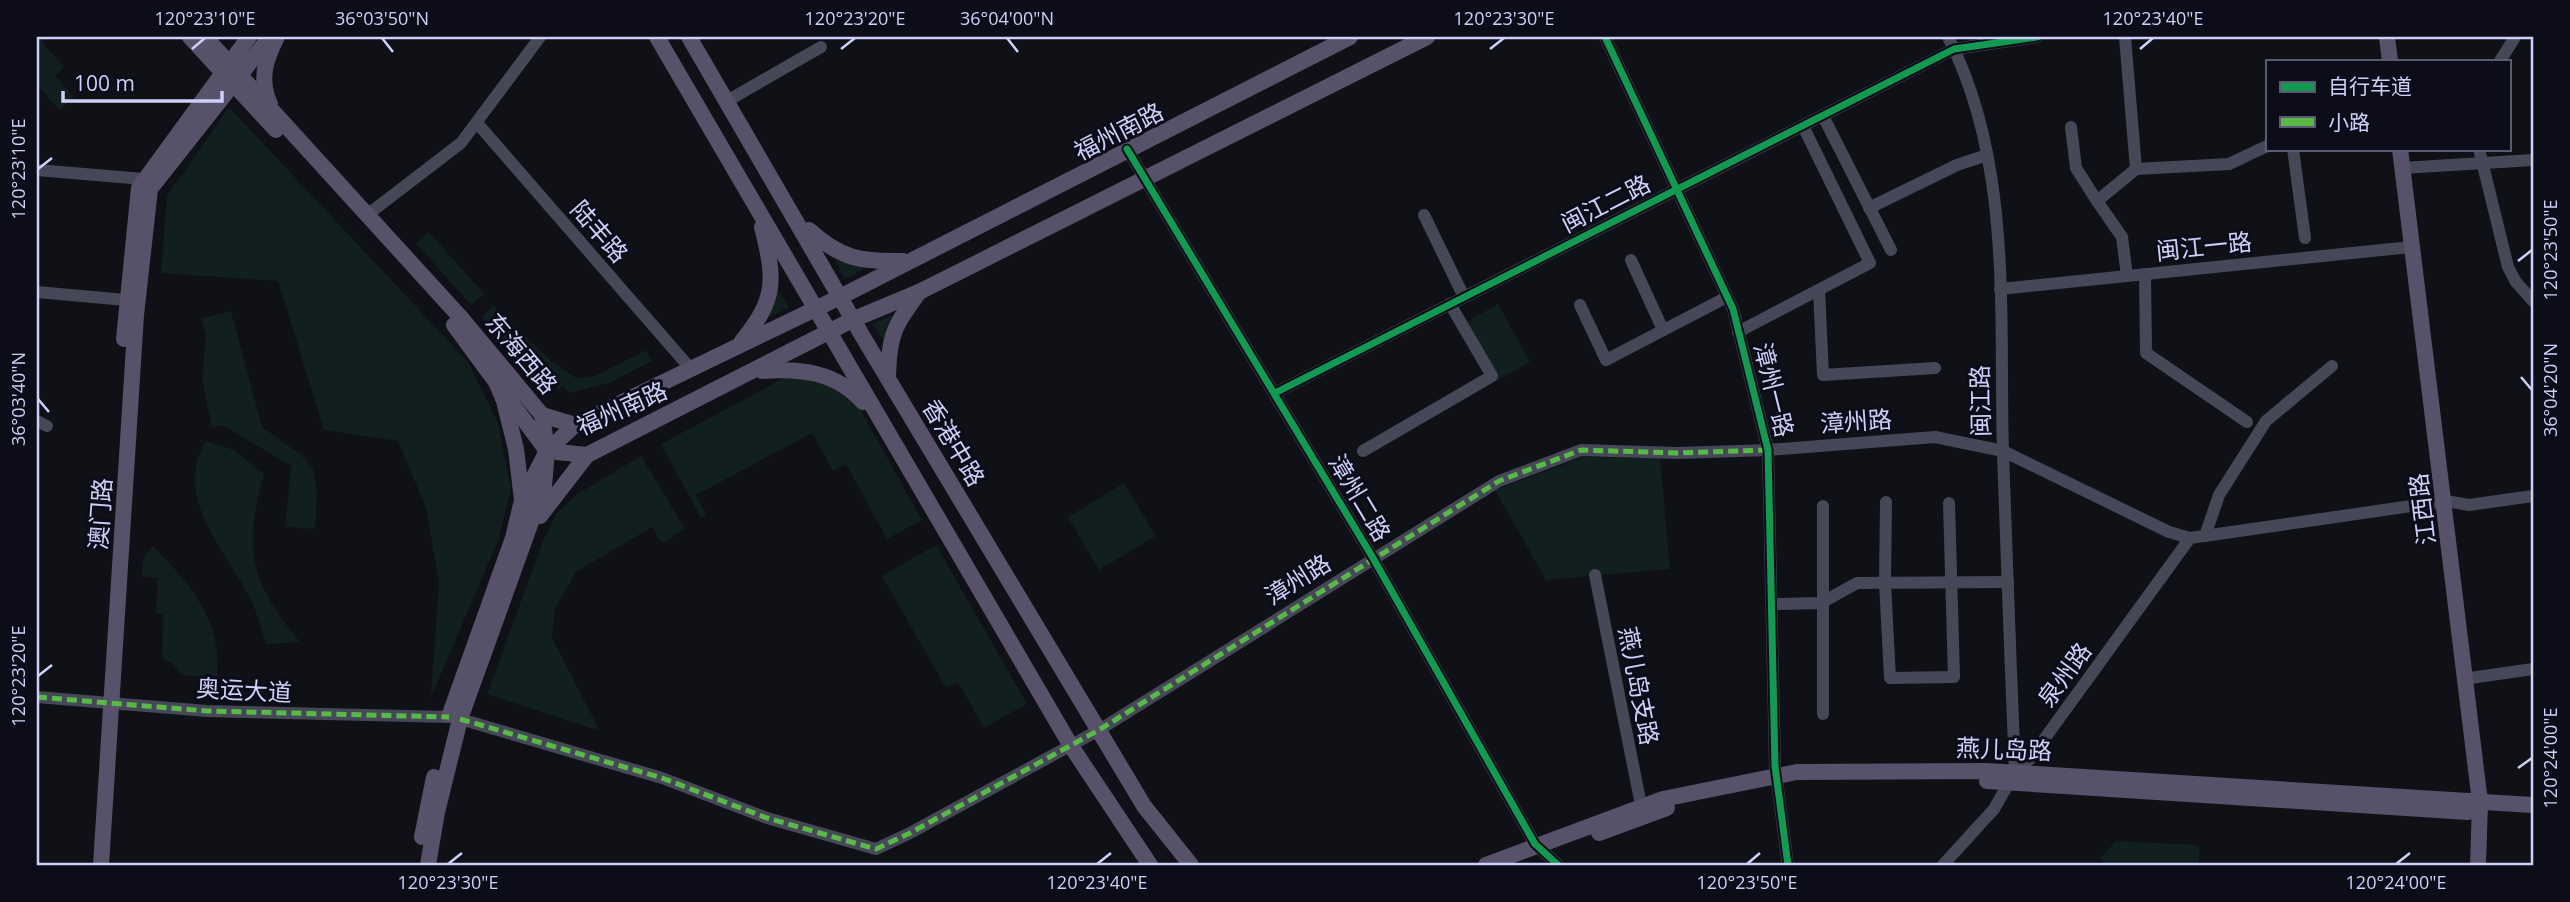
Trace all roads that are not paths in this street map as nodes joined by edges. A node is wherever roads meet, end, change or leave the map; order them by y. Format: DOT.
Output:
graph roads {
  1 [pos="190,37"];
  2 [pos="205,37"];
  3 [pos="249,37"];
  4 [pos="270,37"];
  5 [pos="277,37"];
  6 [pos="540,37"];
  7 [pos="657,37"];
  8 [pos="690,37"];
  9 [pos="1350,37"];
  10 [pos="1427,37"];
  11 [pos="1605,37"];
  12 [pos="1948,37"];
  13 [pos="2037,37"];
  14 [pos="2125,37"];
  15 [pos="2387,37"];
  16 [pos="2515,37"];
  17 [pos="1335,41"];
  18 [pos="821,47"];
  19 [pos="1954,49"];
  20 [pos="2390,60"];
  21 [pos="2501,60"];
  22 [pos="231,74"];
  23 [pos="727,101"];
  24 [pos="274,112"];
  25 [pos="1823,116"];
  26 [pos="477,123"];
  27 [pos="1802,126"];
  28 [pos="2071,127"];
  29 [pos="2266,146"];
  30 [pos="1127,149"];
  31 [pos="2293,150"];
  32 [pos="2400,150"];
  33 [pos="2479,150"];
  34 [pos="1987,155"];
  35 [pos="2533,160"];
  36 [pos="2482,166"];
  37 [pos="2402,168"];
  38 [pos="2136,169"];
  39 [pos="37,170"];
  40 [pos="1145,178"];
  41 [pos="149,180"];
  42 [pos="1676,190"];
  43 [pos="2097,201"];
  44 [pos="1869,208"];
  45 [pos="759,214"];
  46 [pos="367,215"];
  47 [pos="1424,215"];
  48 [pos="797,219"];
  49 [pos="2305,238"];
  50 [pos="2411,247"];
  51 [pos="1891,250"];
  52 [pos="1631,260"];
  53 [pos="905,261"];
  54 [pos="2144,274"];
  55 [pos="2127,276"];
  56 [pos="2000,289"];
  57 [pos="1819,290"];
  58 [pos="37,292"];
  59 [pos="919,292"];
  60 [pos="840,297"];
  61 [pos="1464,297"];
  62 [pos="1727,297"];
  63 [pos="131,301"];
  64 [pos="2533,301"];
  65 [pos="1450,304"];
  66 [pos="1580,305"];
  67 [pos="817,308"];
  68 [pos="852,320"];
  69 [pos="1663,330"];
  70 [pos="830,332"];
  71 [pos="1738,332"];
  72 [pos="740,344"];
  73 [pos="2332,366"];
  74 [pos="690,368"];
  75 [pos="1935,368"];
  76 [pos="753,372"];
  77 [pos="888,378"];
  78 [pos="496,382"];
  79 [pos="1275,393"];
  80 [pos="542,415"];
  81 [pos="877,416"];
  82 [pos="2247,422"];
  83 [pos="575,425"];
  84 [pos="1768,450"];
  85 [pos="547,451"];
  86 [pos="1363,451"];
  87 [pos="2003,451"];
  88 [pos="587,455"];
  89 [pos="2533,496"];
  90 [pos="522,500"];
  91 [pos="2445,501"];
  92 [pos="1886,502"];
  93 [pos="1949,503"];
  94 [pos="1823,506"];
  95 [pos="527,536"];
  96 [pos="2205,536"];
  97 [pos="2190,538"];
  98 [pos="1373,558"];
  99 [pos="1595,575"];
  100 [pos="2008,582"];
  101 [pos="1885,583"];
  102 [pos="1952,583"];
  103 [pos="1821,603"];
  104 [pos="1772,604"];
  105 [pos="2533,668"];
  106 [pos="2463,679"];
  107 [pos="37,697"];
  108 [pos="107,702"];
  109 [pos="1823,714"];
  110 [pos="454,718"];
  111 [pos="1099,730"];
  112 [pos="1071,746"];
  113 [pos="2013,778"];
  114 [pos="1776,779"];
  115 [pos="2533,805"];
  116 [pos="1641,806"];
  117 [pos="2480,807"];
  118 [pos="2533,816"];
  119 [pos="1540,848"];
  120 [pos="92,865"];
  121 [pos="101,865"];
  122 [pos="417,865"];
  123 [pos="428,865"];
  124 [pos="1150,865"];
  125 [pos="1191,865"];
  126 [pos="1486,865"];
  127 [pos="1514,865"];
  128 [pos="1558,865"];
  129 [pos="1788,865"];
  130 [pos="1943,865"];
  131 [pos="2478,865"];
  1 -- 22 [label="main road, 东海西路"];
  2 -- 22 [label="main road, 东海西路"];
  3 -- 22 [label="main road"];
  4 -- 22 [label="main road"];
  5 -- 24 [label="main road"];
  6 -- 26 [label="street"];
  7 -- 45 [label="main road"];
  8 -- 23 [label="main road, 香港中路"];
  9 -- 17 [label="main road, 福州南路"];
  10 -- 40 [label="main road, 福州南路"];
  11 -- 42 [label="street, 漳州一路"];
  12 -- 19 [label="street, 闽江路"];
  13 -- 19 [label="street, 闽江二路"];
  14 -- 38 [label="street"];
  15 -- 20 [label="main road"];
  16 -- 21 [label="street"];
  17 -- 30 [label="main road, 福州南路"];
  18 -- 23 [label="street"];
  19 -- 25 [label="street, 闽江二路"];
  19 -- 34 [label="street, 闽江路"];
  22 -- 24 [label="main road, 东海西路"];
  22 -- 41 [label="main road"];
  22 -- 78 [label="main road, 东海西路"];
  23 -- 48 [label="main road, 香港中路"];
  24 -- 46 [label="main road, 东海西路"];
  25 -- 27 [label="street, 闽江二路"];
  25 -- 44 [label="street"];
  26 -- 46 [label="street"];
  26 -- 74 [label="street, 陆丰路"];
  27 -- 42 [label="street, 闽江二路"];
  27 -- 57 [label="street"];
  28 -- 43 [label="street"];
  29 -- 38 [label="street"];
  30 -- 40 [label="street, 漳州二路"];
  30 -- 53 [label="main road, 福州南路"];
  31 -- 49 [label="street"];
  32 -- 37 [label="main road, 江西路"];
  33 -- 36 [label="street"];
  34 -- 44 [label="street"];
  34 -- 56 [label="street, 闽江路"];
  35 -- 36 [label="street"];
  36 -- 37 [label="street"];
  36 -- 64 [label="street"];
  37 -- 50 [label="main road, 江西路"];
  38 -- 43 [label="street"];
  39 -- 41 [label="street"];
  40 -- 59 [label="main road, 福州南路"];
  40 -- 79 [label="street, 漳州二路"];
  41 -- 63 [label="main road, 澳门路"];
  42 -- 61 [label="street, 闽江二路"];
  42 -- 62 [label="street, 漳州一路"];
  43 -- 55 [label="street"];
  44 -- 51 [label="street"];
  45 -- 67 [label="main road"];
  45 -- 72 [label="main road"];
  46 -- 80 [label="main road, 东海西路"];
  47 -- 61 [label="street"];
  48 -- 53 [label="main road"];
  48 -- 60 [label="main road, 香港中路"];
  50 -- 54 [label="street, 闽江一路"];
  50 -- 91 [label="main road, 江西路"];
  52 -- 69 [label="street"];
  53 -- 60 [label="main road, 福州南路"];
  54 -- 55 [label="street, 闽江一路"];
  54 -- 82 [label="street"];
  55 -- 56 [label="street, 闽江一路"];
  56 -- 87 [label="street, 闽江路"];
  57 -- 71 [label="street"];
  57 -- 75 [label="street"];
  58 -- 63 [label="street"];
  59 -- 68 [label="main road, 福州南路"];
  59 -- 77 [label="main road"];
  60 -- 67 [label="main road, 福州南路"];
  60 -- 68 [label="main road, 香港中路"];
  61 -- 65 [label="street, 闽江二路"];
  62 -- 69 [label="street"];
  62 -- 71 [label="street, 漳州一路"];
  63 -- 108 [label="main road, 澳门路"];
  65 -- 79 [label="street, 闽江二路"];
  65 -- 86 [label="street"];
  66 -- 69 [label="street"];
  67 -- 70 [label="main road"];
  67 -- 72 [label="main road, 福州南路"];
  68 -- 70 [label="main road, 福州南路"];
  68 -- 77 [label="main road, 香港中路"];
  70 -- 76 [label="main road, 福州南路"];
  70 -- 81 [label="main road"];
  71 -- 84 [label="street, 漳州一路"];
  72 -- 74 [label="main road, 福州南路"];
  73 -- 96 [label="street"];
  74 -- 83 [label="main road, 福州南路"];
  76 -- 81 [label="main road"];
  76 -- 88 [label="main road, 福州南路"];
  77 -- 111 [label="main road, 香港中路"];
  78 -- 85 [label="main road"];
  78 -- 90 [label="main road, 东海西路"];
  79 -- 98 [label="street, 漳州二路"];
  80 -- 83 [label="main road, 福州南路"];
  80 -- 85 [label="main road, 东海西路"];
  81 -- 112 [label="main road"];
  83 -- 85 [label="main road"];
  84 -- 87 [label="street, 漳州路"];
  84 -- 98 [label="street, 漳州路"];
  84 -- 104 [label="street, 漳州一路"];
  85 -- 88 [label="main road, 福州南路"];
  85 -- 90 [label="main road"];
  85 -- 95 [label="main road, 东海西路"];
  87 -- 97 [label="street, 漳州路"];
  87 -- 100 [label="street, 闽江路"];
  88 -- 95 [label="main road"];
  89 -- 91 [label="street, 漳州路"];
  90 -- 110 [label="main road, 东海西路"];
  91 -- 96 [label="street, 漳州路"];
  91 -- 106 [label="main road, 江西路"];
  92 -- 101 [label="street"];
  93 -- 102 [label="street"];
  94 -- 103 [label="street"];
  95 -- 110 [label="main road, 东海西路"];
  96 -- 97 [label="street, 漳州路"];
  97 -- 113 [label="street, 泉州路"];
  98 -- 111 [label="street, 漳州路"];
  98 -- 119 [label="street, 漳州二路"];
  99 -- 116 [label="street, 燕儿岛支路"];
  100 -- 102 [label="street"];
  100 -- 113 [label="street, 闽江路"];
  101 -- 102 [label="street"];
  101 -- 102 [label="street"];
  101 -- 103 [label="street"];
  103 -- 104 [label="street"];
  103 -- 109 [label="street"];
  104 -- 114 [label="street, 漳州一路"];
  105 -- 106 [label="street"];
  106 -- 117 [label="main road, 江西路"];
  107 -- 108 [label="street, 奥运大道"];
  108 -- 110 [label="street, 奥运大道"];
  108 -- 120 [label="main road, 澳门路"];
  108 -- 121 [label="main road, 澳门路"];
  110 -- 112 [label="street, 奥运大道"];
  110 -- 122 [label="main road, 东海西路"];
  110 -- 123 [label="main road, 东海西路"];
  111 -- 112 [label="street, 漳州路"];
  111 -- 125 [label="main road, 香港中路"];
  112 -- 124 [label="main road"];
  113 -- 114 [label="main road, 燕儿岛路"];
  113 -- 117 [label="main road, 燕儿岛路"];
  113 -- 130 [label="street, 泉州路"];
  114 -- 116 [label="main road, 燕儿岛路"];
  114 -- 119 [label="main road, 燕儿岛路"];
  114 -- 129 [label="street, 漳州一路"];
  115 -- 117 [label="main road, 燕儿岛路"];
  116 -- 119 [label="main road, 燕儿岛路"];
  117 -- 118 [label="main road, 燕儿岛路"];
  117 -- 131 [label="main road, 江西路"];
  119 -- 126 [label="main road, 燕儿岛路"];
  119 -- 127 [label="main road, 燕儿岛路"];
  119 -- 128 [label="street, 漳州二路"];
}
